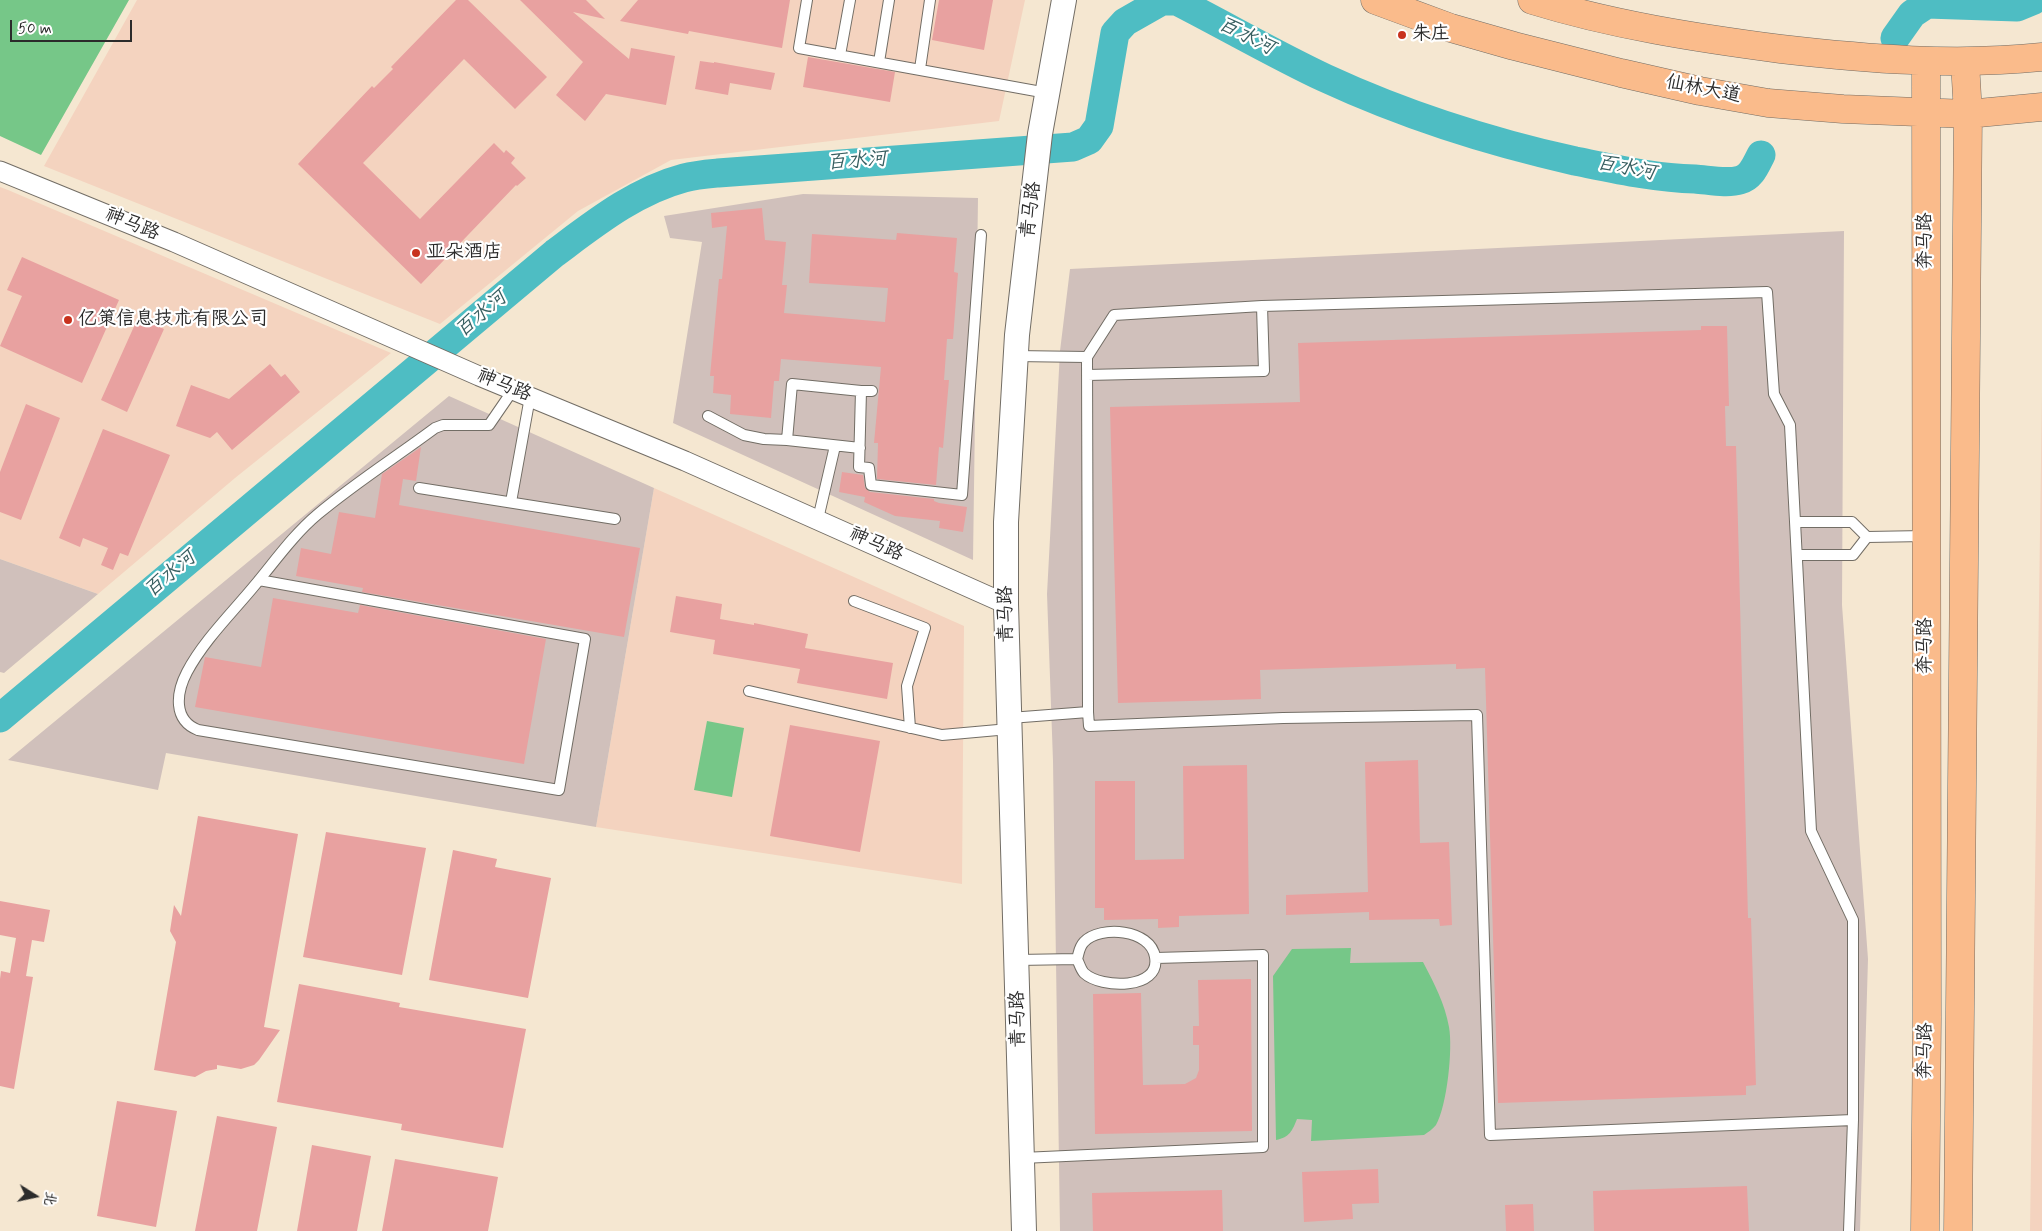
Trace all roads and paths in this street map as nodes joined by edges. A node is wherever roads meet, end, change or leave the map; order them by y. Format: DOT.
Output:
graph roads {
  1 [pos="807,0"];
  2 [pos="850,0"];
  3 [pos="889,0"];
  4 [pos="930,0"];
  5 [pos="1064,0"];
  6 [pos="1375,0"];
  7 [pos="1532,0"];
  8 [pos="840,55"];
  9 [pos="2042,57"];
  10 [pos="1926,61"];
  11 [pos="879,62"];
  12 [pos="1965,62"];
  13 [pos="920,69"];
  14 [pos="1048,93"];
  15 [pos="2042,107"];
  16 [pos="1926,113"];
  17 [pos="1968,114"];
  18 [pos="0,171"];
  19 [pos="981,235"];
  20 [pos="1262,306"];
  21 [pos="1015,356"];
  22 [pos="1087,357"];
  23 [pos="1087,375"];
  24 [pos="861,391"];
  25 [pos="872,391"];
  26 [pos="521,394"];
  27 [pos="708,416"];
  28 [pos="787,440"];
  29 [pos="835,446"];
  30 [pos="860,448"];
  31 [pos="419,488"];
  32 [pos="511,502"];
  33 [pos="615,519"];
  34 [pos="818,519"];
  35 [pos="1796,522"];
  36 [pos="1926,536"];
  37 [pos="1867,537"];
  38 [pos="1797,555"];
  39 [pos="259,580"];
  40 [pos="854,601"];
  41 [pos="1006,604"];
  42 [pos="749,691"];
  43 [pos="1088,712"];
  44 [pos="1010,723"];
  45 [pos="910,728"];
  46 [pos="1156,958"];
  47 [pos="1077,959"];
  48 [pos="1018,960"];
  49 [pos="1853,1120"];
  50 [pos="1022,1158"];
  51 [pos="1024,1231"];
  52 [pos="1849,1231"];
  53 [pos="1925,1231"];
  54 [pos="1958,1231"];
  1 -- 8 [label="lane"];
  2 -- 8 [label="lane"];
  3 -- 11 [label="lane"];
  4 -- 13 [label="lane"];
  5 -- 14 [label="street, 青马路"];
  6 -- 16 [label="main road, 仙林大道"];
  7 -- 10 [label="main road"];
  8 -- 11 [label="lane"];
  9 -- 12 [label="main road"];
  10 -- 12 [label="main road"];
  10 -- 16 [label="main road, 奔马路"];
  11 -- 13 [label="lane"];
  12 -- 17 [label="main road, 奔马路"];
  13 -- 14 [label="lane"];
  14 -- 21 [label="street, 青马路"];
  15 -- 17 [label="main road, 仙林大道"];
  16 -- 17 [label="main road, 仙林大道"];
  16 -- 36 [label="main road, 奔马路"];
  17 -- 54 [label="main road, 奔马路"];
  18 -- 26 [label="street, 神马路"];
  19 -- 30 [label="lane"];
  20 -- 22 [label="lane"];
  20 -- 23 [label="lane"];
  20 -- 35 [label="lane"];
  21 -- 22 [label="lane"];
  21 -- 41 [label="street, 青马路"];
  22 -- 23 [label="lane"];
  23 -- 43 [label="lane"];
  24 -- 25 [label="lane"];
  24 -- 28 [label="lane"];
  24 -- 30 [label="lane"];
  26 -- 32 [label="lane"];
  26 -- 34 [label="street, 神马路"];
  26 -- 39 [label="lane"];
  27 -- 28 [label="lane"];
  28 -- 29 [label="lane"];
  29 -- 30 [label="lane"];
  29 -- 34 [label="lane"];
  31 -- 32 [label="lane"];
  32 -- 33 [label="lane"];
  34 -- 41 [label="street, 神马路"];
  35 -- 37 [label="lane"];
  35 -- 38 [label="lane"];
  36 -- 37 [label="lane"];
  36 -- 53 [label="main road, 奔马路"];
  37 -- 38 [label="lane"];
  38 -- 49 [label="lane"];
  39 -- 39 [label="lane"];
  40 -- 45 [label="lane"];
  41 -- 44 [label="street, 青马路"];
  42 -- 45 [label="lane"];
  43 -- 44 [label="lane"];
  43 -- 49 [label="lane"];
  44 -- 45 [label="lane"];
  44 -- 48 [label="street, 青马路"];
  46 -- 47 [label="lane"];
  46 -- 47 [label="lane"];
  46 -- 50 [label="lane"];
  47 -- 48 [label="lane"];
  48 -- 50 [label="street, 青马路"];
  49 -- 52 [label="lane"];
  50 -- 51 [label="street, 青马路"];
}
